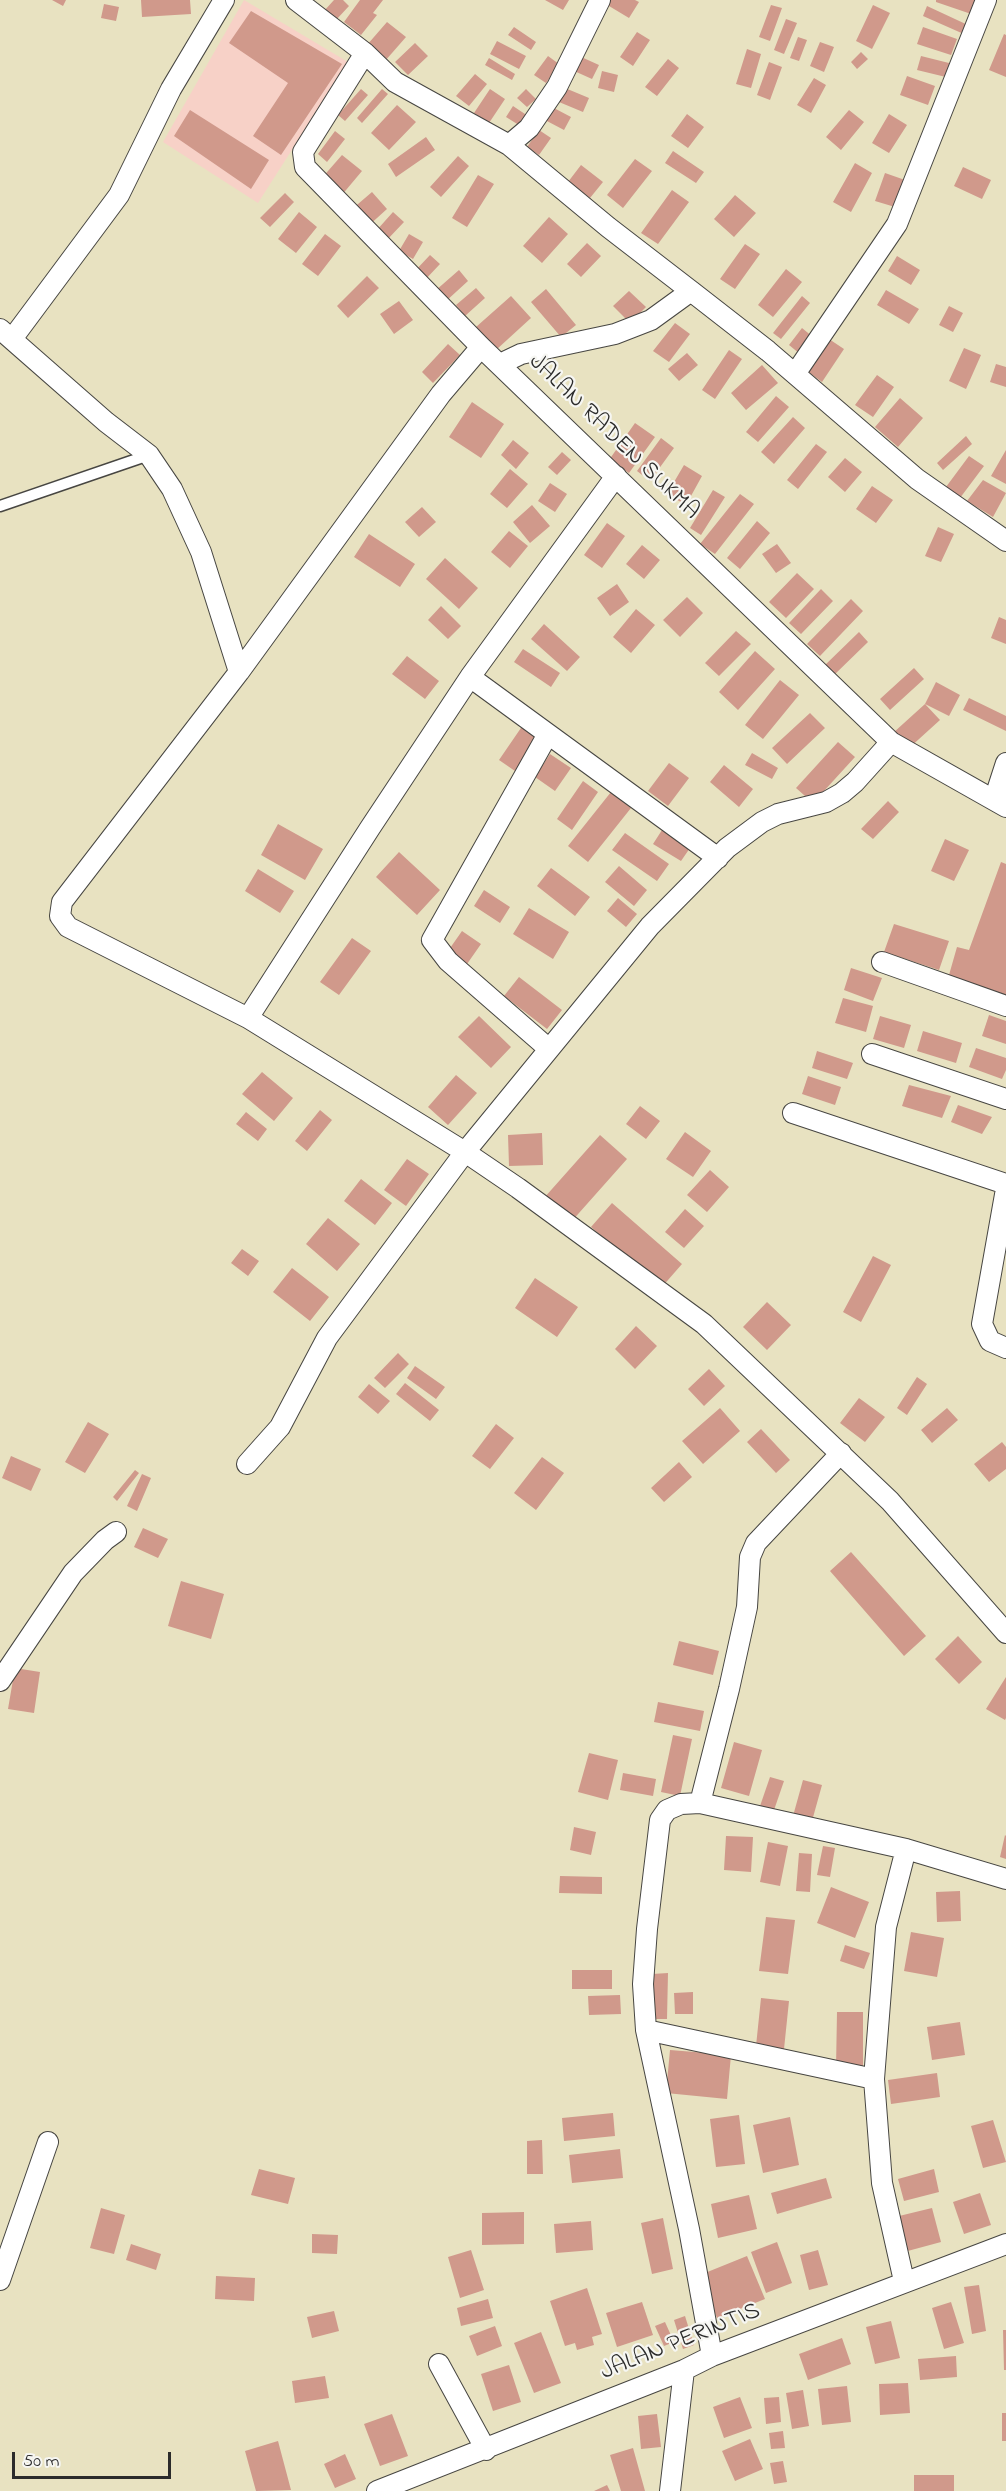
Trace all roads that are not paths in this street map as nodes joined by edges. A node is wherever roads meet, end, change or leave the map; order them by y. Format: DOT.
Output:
graph roads {
  1 [pos="224,0"];
  2 [pos="296,0"];
  3 [pos="600,0"];
  4 [pos="986,0"];
  5 [pos="365,53"];
  6 [pos="509,145"];
  7 [pos="691,291"];
  8 [pos="6,334"];
  9 [pos="481,347"];
  10 [pos="500,364"];
  11 [pos="795,374"];
  12 [pos="149,455"];
  13 [pos="615,476"];
  14 [pos="0,506"];
  15 [pos="1006,541"];
  16 [pos="239,672"];
  17 [pos="470,677"];
  18 [pos="548,734"];
  19 [pos="891,742"];
  20 [pos="1006,763"];
  21 [pos="1000,803"];
  22 [pos="717,858"];
  23 [pos="882,962"];
  24 [pos="1006,1006"];
  25 [pos="248,1018"];
  26 [pos="549,1049"];
  27 [pos="872,1054"];
  28 [pos="1006,1099"];
  29 [pos="793,1113"];
  30 [pos="465,1152"];
  31 [pos="1006,1184"];
  32 [pos="1006,1189"];
  33 [pos="1006,1348"];
  34 [pos="841,1453"];
  35 [pos="247,1464"];
  36 [pos="116,1532"];
  37 [pos="1006,1633"];
  38 [pos="0,1681"];
  39 [pos="700,1803"];
  40 [pos="906,1849"];
  41 [pos="1006,1879"];
  42 [pos="646,2030"];
  43 [pos="874,2079"];
  44 [pos="48,2142"];
  45 [pos="1006,2244"];
  46 [pos="0,2280"];
  47 [pos="904,2281"];
  48 [pos="712,2356"];
  49 [pos="439,2364"];
  50 [pos="684,2370"];
  51 [pos="486,2450"];
  52 [pos="377,2491"];
  53 [pos="670,2491"];
  1 -- 8 [label="street"];
  2 -- 5 [label="street"];
  3 -- 6 [label="street"];
  4 -- 11 [label="street"];
  5 -- 6 [label="street"];
  5 -- 9 [label="street, JALAN RADEN SUKMA"];
  6 -- 7 [label="street"];
  7 -- 10 [label="street"];
  7 -- 11 [label="street"];
  8 -- 12 [label="street"];
  9 -- 10 [label="street, JALAN RADEN SUKMA"];
  9 -- 16 [label="street"];
  10 -- 13 [label="street, JALAN RADEN SUKMA"];
  11 -- 15 [label="street"];
  12 -- 14 [label="lane"];
  12 -- 16 [label="street"];
  13 -- 17 [label="street"];
  13 -- 19 [label="street, JALAN RADEN SUKMA"];
  16 -- 25 [label="street"];
  17 -- 18 [label="street"];
  17 -- 25 [label="street"];
  18 -- 22 [label="street"];
  18 -- 26 [label="street"];
  19 -- 21 [label="street, JALAN RADEN SUKMA"];
  19 -- 22 [label="street"];
  20 -- 21 [label="street"];
  22 -- 26 [label="street"];
  23 -- 24 [label="street"];
  25 -- 30 [label="street"];
  26 -- 30 [label="street"];
  27 -- 28 [label="street"];
  29 -- 31 [label="street"];
  30 -- 34 [label="street"];
  30 -- 35 [label="street"];
  32 -- 33 [label="street"];
  34 -- 37 [label="street"];
  34 -- 39 [label="street"];
  36 -- 38 [label="street"];
  39 -- 40 [label="street"];
  39 -- 42 [label="street"];
  40 -- 41 [label="street"];
  40 -- 43 [label="street"];
  42 -- 43 [label="street"];
  42 -- 48 [label="street"];
  43 -- 47 [label="street"];
  44 -- 46 [label="street"];
  45 -- 47 [label="street, JALAN PERINTIS"];
  47 -- 48 [label="street, JALAN PERINTIS"];
  48 -- 50 [label="street, JALAN PERINTIS"];
  49 -- 51 [label="street"];
  50 -- 51 [label="street, JALAN PERINTIS"];
  50 -- 53 [label="street"];
  51 -- 52 [label="street, JALAN PERINTIS"];
}
